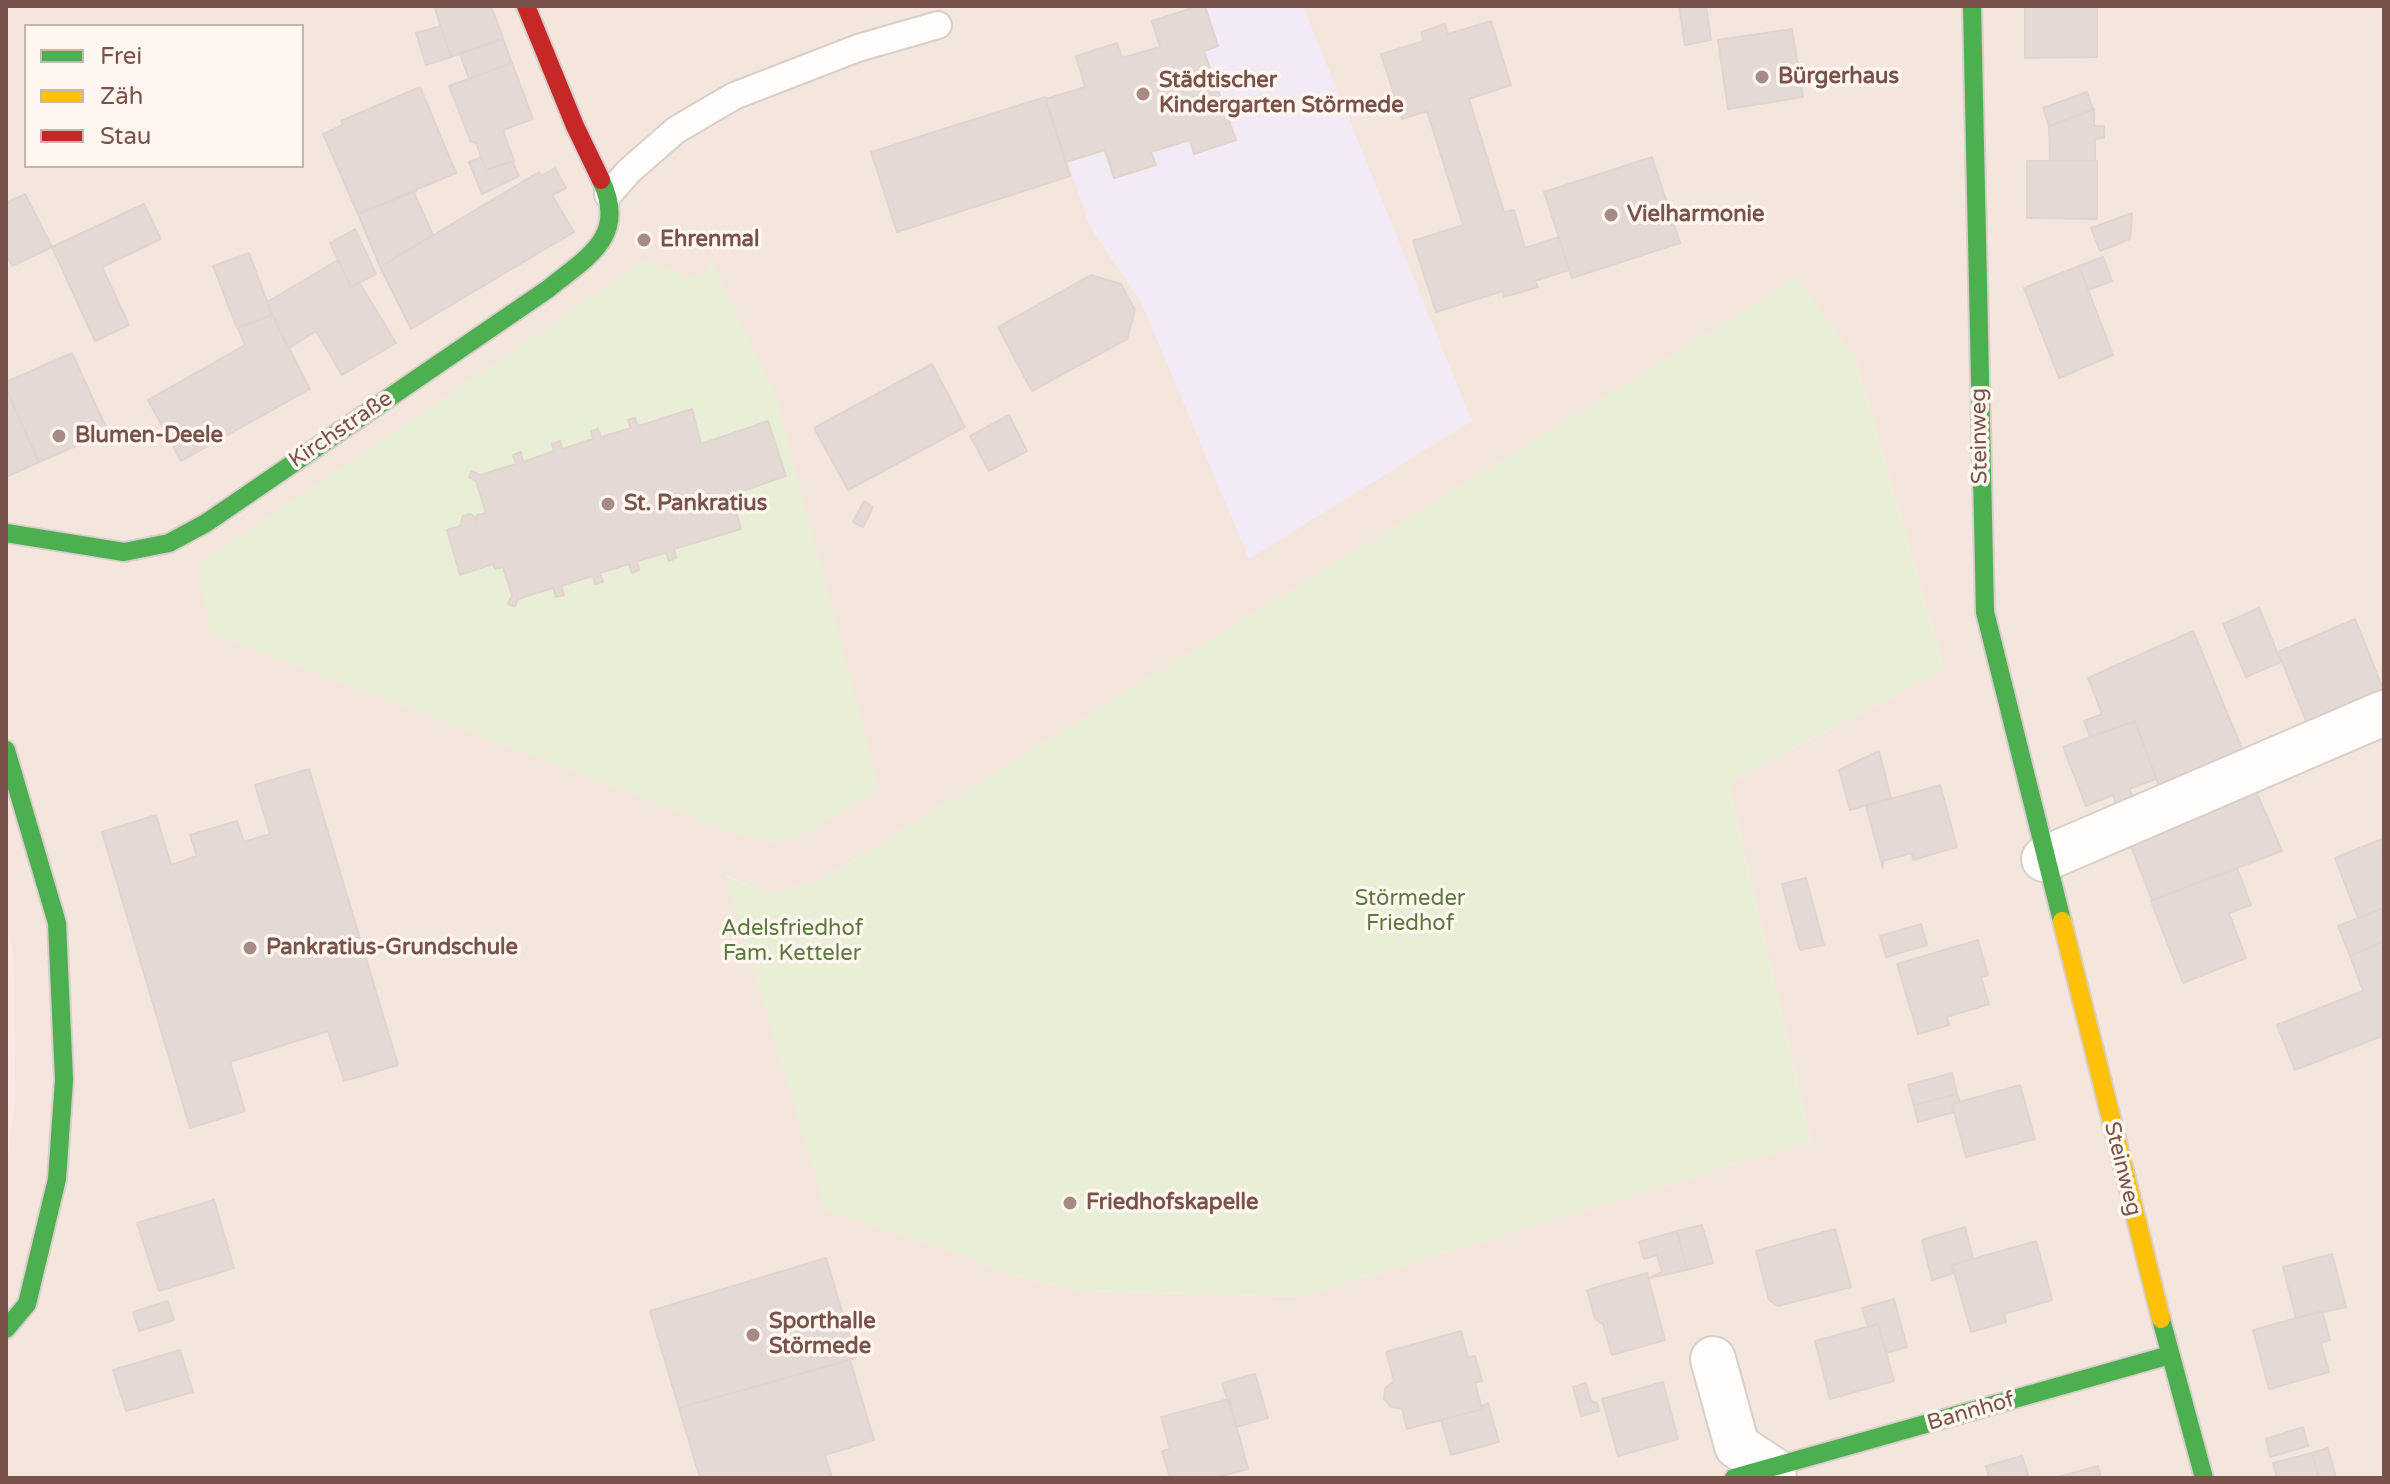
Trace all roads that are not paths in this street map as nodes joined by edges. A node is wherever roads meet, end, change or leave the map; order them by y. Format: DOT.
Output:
graph roads {
  1 [pos="526,6"];
  2 [pos="1972,6"];
  3 [pos="938,25"];
  4 [pos="608,195"];
  5 [pos="6,533"];
  6 [pos="2384,713"];
  7 [pos="6,750"];
  8 [pos="2044,859"];
  9 [pos="6,1329"];
  10 [pos="2170,1355"];
  11 [pos="1713,1359"];
  12 [pos="1760,1475"];
  13 [pos="2204,1478"];
  1 -- 4 [label="street, Kirchstraße"];
  2 -- 8 [label="street, Steinweg"];
  3 -- 4 [label="lane"];
  4 -- 5 [label="street, Kirchstraße"];
  6 -- 8 [label="street"];
  7 -- 9 [label="street"];
  8 -- 10 [label="street, Steinweg"];
  10 -- 12 [label="street, Bannhof"];
  10 -- 13 [label="street, Steinweg"];
  11 -- 12 [label="street, Bannhof"];
}
